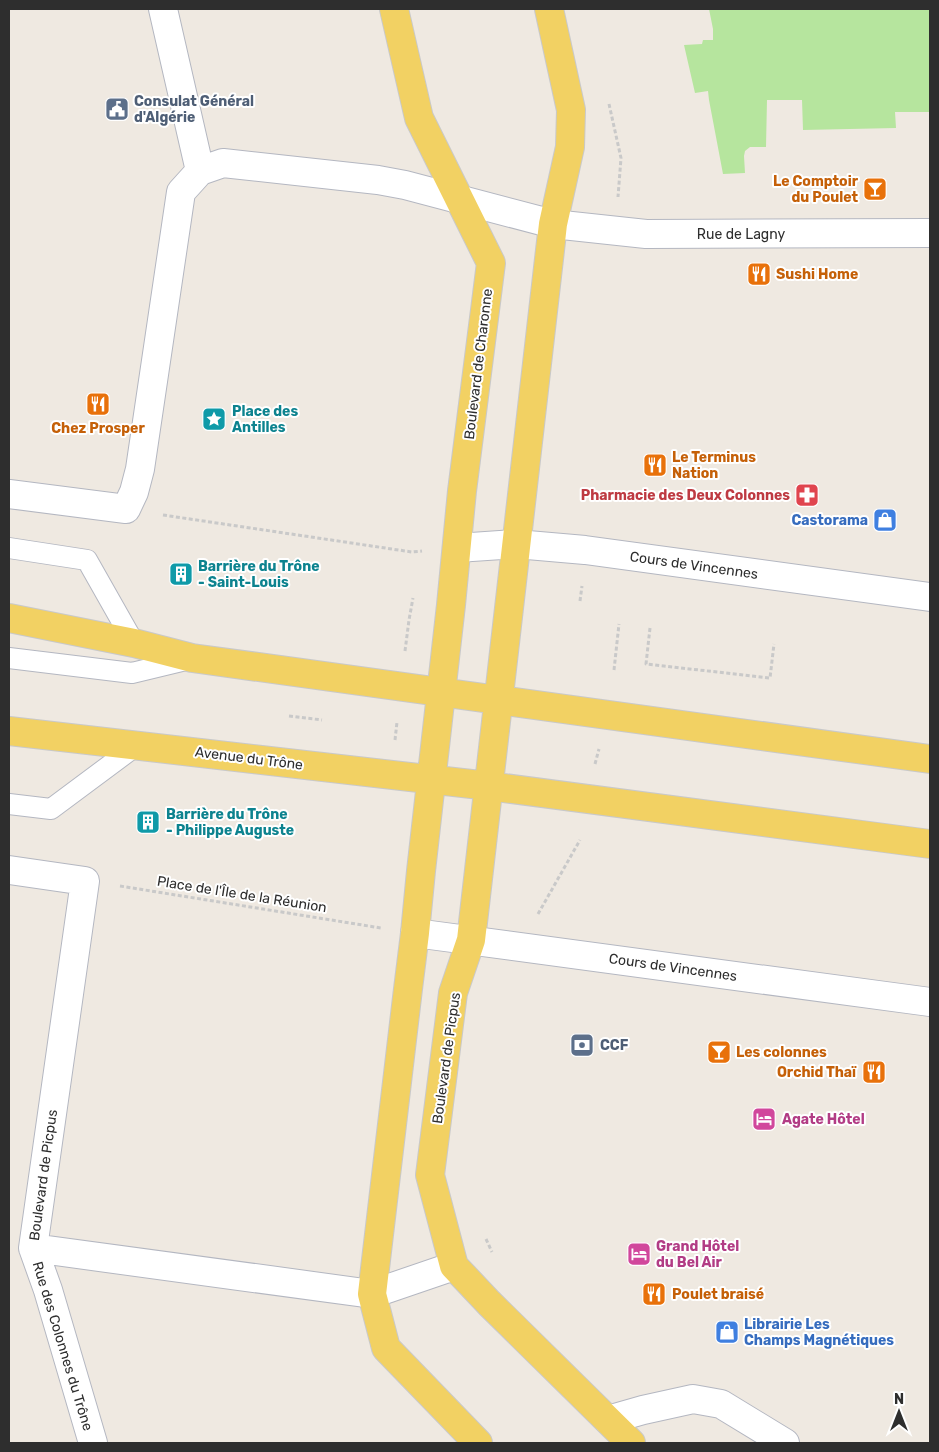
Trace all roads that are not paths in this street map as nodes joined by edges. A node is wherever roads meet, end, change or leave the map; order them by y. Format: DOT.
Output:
graph roads {
  1 [pos="163,9"];
  2 [pos="394,9"];
  3 [pos="549,9"];
  4 [pos="200,171"];
  5 [pos="459,200"];
  6 [pos="553,224"];
  7 [pos="930,233"];
  8 [pos="9,494"];
  9 [pos="516,544"];
  10 [pos="9,548"];
  11 [pos="457,548"];
  12 [pos="930,597"];
  13 [pos="9,618"];
  14 [pos="134,643"];
  15 [pos="9,658"];
  16 [pos="192,658"];
  17 [pos="442,692"];
  18 [pos="498,700"];
  19 [pos="9,731"];
  20 [pos="137,745"];
  21 [pos="930,759"];
  22 [pos="432,780"];
  23 [pos="488,786"];
  24 [pos="9,804"];
  25 [pos="930,844"];
  26 [pos="9,870"];
  27 [pos="402,931"];
  28 [pos="471,940"];
  29 [pos="930,1002"];
  30 [pos="33,1248"];
  31 [pos="454,1266"];
  32 [pos="372,1294"];
  33 [pos="608,1420"];
  34 [pos="93,1443"];
  35 [pos="478,1443"];
  36 [pos="631,1443"];
  37 [pos="784,1443"];
  1 -- 4 [label="street"];
  2 -- 5 [label="main road, Boulevard de Charonne"];
  3 -- 6 [label="main road"];
  4 -- 5 [label="street"];
  4 -- 8 [label="street"];
  5 -- 6 [label="street"];
  5 -- 11 [label="main road, Boulevard de Charonne"];
  6 -- 7 [label="street, Rue de Lagny"];
  6 -- 9 [label="main road"];
  9 -- 11 [label="street, Cours de Vincennes"];
  9 -- 12 [label="street, Cours de Vincennes"];
  9 -- 18 [label="main road"];
  10 -- 14 [label="lane"];
  11 -- 17 [label="main road, Boulevard de Charonne"];
  13 -- 14 [label="main road"];
  14 -- 16 [label="main road"];
  15 -- 16 [label="lane"];
  16 -- 17 [label="main road"];
  17 -- 18 [label="main road"];
  17 -- 22 [label="main road, Boulevard de Charonne"];
  18 -- 21 [label="main road"];
  18 -- 23 [label="main road, Boulevard de Picpus"];
  19 -- 20 [label="main road, Avenue du Trône"];
  20 -- 22 [label="main road, Avenue du Trône"];
  20 -- 24 [label="lane"];
  22 -- 23 [label="main road, Avenue du Trône"];
  22 -- 27 [label="main road"];
  23 -- 25 [label="main road"];
  23 -- 28 [label="main road, Boulevard de Picpus"];
  26 -- 30 [label="street, Boulevard de Picpus"];
  27 -- 28 [label="street, Cours de Vincennes"];
  27 -- 32 [label="main road"];
  28 -- 29 [label="street, Cours de Vincennes"];
  28 -- 31 [label="main road, Boulevard de Picpus"];
  30 -- 32 [label="street, Boulevard de Picpus"];
  30 -- 34 [label="street, Rue des Colonnes du Trône"];
  31 -- 32 [label="street, Boulevard de Picpus"];
  31 -- 33 [label="main road, Boulevard de Picpus"];
  32 -- 35 [label="main road"];
  33 -- 36 [label="main road, Boulevard de Picpus"];
  33 -- 37 [label="street"];
}
